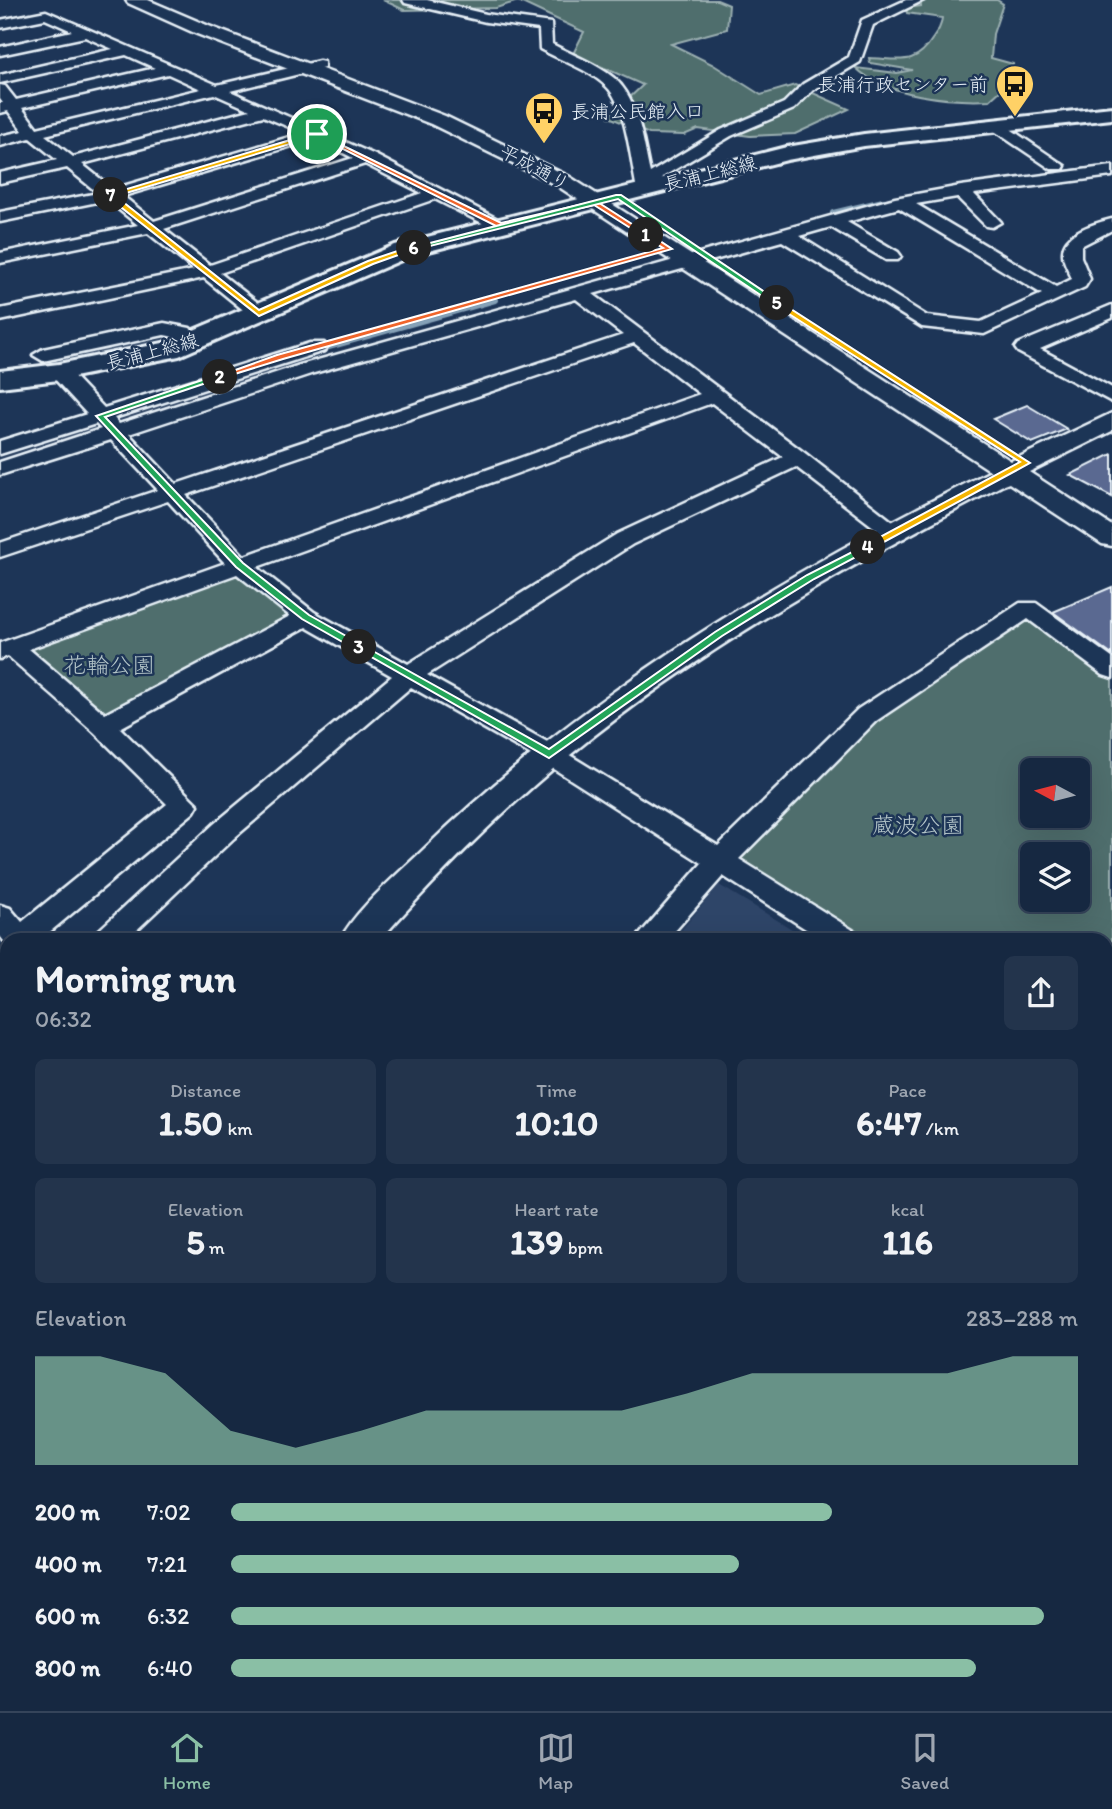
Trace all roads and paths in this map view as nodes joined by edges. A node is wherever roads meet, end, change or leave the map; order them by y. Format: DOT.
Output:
graph roads {
  1 [pos="134,0"];
  2 [pos="156,0"];
  3 [pos="410,0"];
  4 [pos="917,0"];
  5 [pos="0,24"];
  6 [pos="84,33"];
  7 [pos="0,51"];
  8 [pos="125,51"];
  9 [pos="313,67"];
  10 [pos="167,70"];
  11 [pos="0,79"];
  12 [pos="0,89"];
  13 [pos="215,90"];
  14 [pos="7,107"];
  15 [pos="265,111"];
  16 [pos="1112,113"];
  17 [pos="995,125"];
  18 [pos="33,133"];
  19 [pos="317,134"];
  20 [pos="0,141"];
  21 [pos="369,158"];
  22 [pos="1112,158"];
  23 [pos="71,162"];
  24 [pos="1053,171"];
  25 [pos="1112,171"];
  26 [pos="1084,175"];
  27 [pos="0,178"];
  28 [pos="1112,188"];
  29 [pos="645,189"];
  30 [pos="961,191"];
  31 [pos="436,193"];
  32 [pos="110,195"];
  33 [pos="607,200"];
  34 [pos="901,202"];
  35 [pos="0,217"];
  36 [pos="833,221"];
  37 [pos="992,222"];
  38 [pos="1112,224"];
  39 [pos="500,225"];
  40 [pos="152,227"];
  41 [pos="785,235"];
  42 [pos="687,253"];
  43 [pos="892,256"];
  44 [pos="0,258"];
  45 [pos="204,273"];
  46 [pos="580,293"];
  47 [pos="1055,293"];
  48 [pos="454,309"];
  49 [pos="1112,311"];
  50 [pos="259,313"];
  51 [pos="0,315"];
  52 [pos="638,336"];
  53 [pos="334,342"];
  54 [pos="51,363"];
  55 [pos="0,379"];
  56 [pos="715,395"];
  57 [pos="1112,396"];
  58 [pos="1112,421"];
  59 [pos="107,425"];
  60 [pos="0,448"];
  61 [pos="799,458"];
  62 [pos="1018,466"];
  63 [pos="0,469"];
  64 [pos="171,493"];
  65 [pos="1112,519"];
  66 [pos="897,533"];
  67 [pos="1112,538"];
  68 [pos="0,550"];
  69 [pos="240,565"];
  70 [pos="306,617"];
  71 [pos="6,649"];
  72 [pos="1112,670"];
  73 [pos="409,676"];
  74 [pos="103,726"];
  75 [pos="549,754"];
  76 [pos="719,862"];
  77 [pos="0,916"];
  78 [pos="14,933"];
  79 [pos="29,933"];
  80 [pos="115,933"];
  81 [pos="365,933"];
  82 [pos="656,933"];
  83 [pos="835,933"];
  1 -- 9 [label="street, 平成通り"];
  2 -- 9 [label="street, 平成通り"];
  3 -- 29 [label="street"];
  4 -- 29 [label="street"];
  5 -- 6 [label="street"];
  6 -- 7 [label="street"];
  6 -- 8 [label="street"];
  8 -- 10 [label="street"];
  8 -- 11 [label="street"];
  9 -- 13 [label="street"];
  9 -- 33 [label="street, 平成通り"];
  10 -- 13 [label="street"];
  10 -- 14 [label="street"];
  12 -- 14 [label="street"];
  13 -- 15 [label="street"];
  13 -- 18 [label="street"];
  14 -- 18 [label="street"];
  15 -- 19 [label="street"];
  15 -- 23 [label="street"];
  16 -- 17 [label="main road, 長浦上総線"];
  17 -- 24 [label="street"];
  17 -- 29 [label="main road, 長浦上総線"];
  18 -- 20 [label="street"];
  18 -- 23 [label="street"];
  19 -- 21 [label="street"];
  19 -- 32 [label="street"];
  21 -- 31 [label="street"];
  21 -- 40 [label="street"];
  22 -- 24 [label="street"];
  23 -- 27 [label="street"];
  23 -- 32 [label="street"];
  24 -- 26 [label="street"];
  24 -- 30 [label="street"];
  24 -- 42 [label="street"];
  25 -- 26 [label="street"];
  26 -- 28 [label="street"];
  29 -- 33 [label="main road, 長浦上総線"];
  30 -- 34 [label="street"];
  30 -- 37 [label="street"];
  31 -- 39 [label="street"];
  31 -- 45 [label="street"];
  32 -- 35 [label="street"];
  32 -- 40 [label="street"];
  33 -- 39 [label="main road, 長浦上総線"];
  33 -- 42 [label="street, 平成通り"];
  34 -- 36 [label="street"];
  34 -- 47 [label="street"];
  36 -- 41 [label="street"];
  36 -- 43 [label="street"];
  38 -- 47 [label="street"];
  39 -- 50 [label="main road, 長浦上総線"];
  40 -- 44 [label="street"];
  40 -- 45 [label="street"];
  41 -- 42 [label="street"];
  41 -- 47 [label="street"];
  42 -- 46 [label="street"];
  42 -- 48 [label="street"];
  42 -- 62 [label="street, 平成通り"];
  45 -- 50 [label="street"];
  45 -- 51 [label="street"];
  46 -- 52 [label="street"];
  46 -- 59 [label="street"];
  49 -- 57 [label="street"];
  50 -- 54 [label="main road, 長浦上総線"];
  52 -- 56 [label="street"];
  52 -- 64 [label="street"];
  53 -- 59 [label="street"];
  54 -- 55 [label="main road, 長浦上総線"];
  54 -- 59 [label="street"];
  56 -- 61 [label="street"];
  56 -- 69 [label="street"];
  58 -- 62 [label="street"];
  59 -- 60 [label="street"];
  59 -- 63 [label="street"];
  59 -- 64 [label="street"];
  61 -- 66 [label="street"];
  61 -- 73 [label="street"];
  62 -- 65 [label="street, 平成通り"];
  62 -- 66 [label="street"];
  62 -- 67 [label="street, 平成通り"];
  64 -- 68 [label="street"];
  64 -- 69 [label="street"];
  66 -- 75 [label="street"];
  69 -- 70 [label="street"];
  69 -- 71 [label="street"];
  70 -- 73 [label="street"];
  70 -- 74 [label="street"];
  71 -- 74 [label="street"];
  72 -- 76 [label="street"];
  73 -- 75 [label="street"];
  73 -- 80 [label="street"];
  74 -- 79 [label="street"];
  75 -- 76 [label="street"];
  75 -- 81 [label="street"];
  76 -- 82 [label="street"];
  76 -- 83 [label="street"];
  77 -- 78 [label="street"];
}
